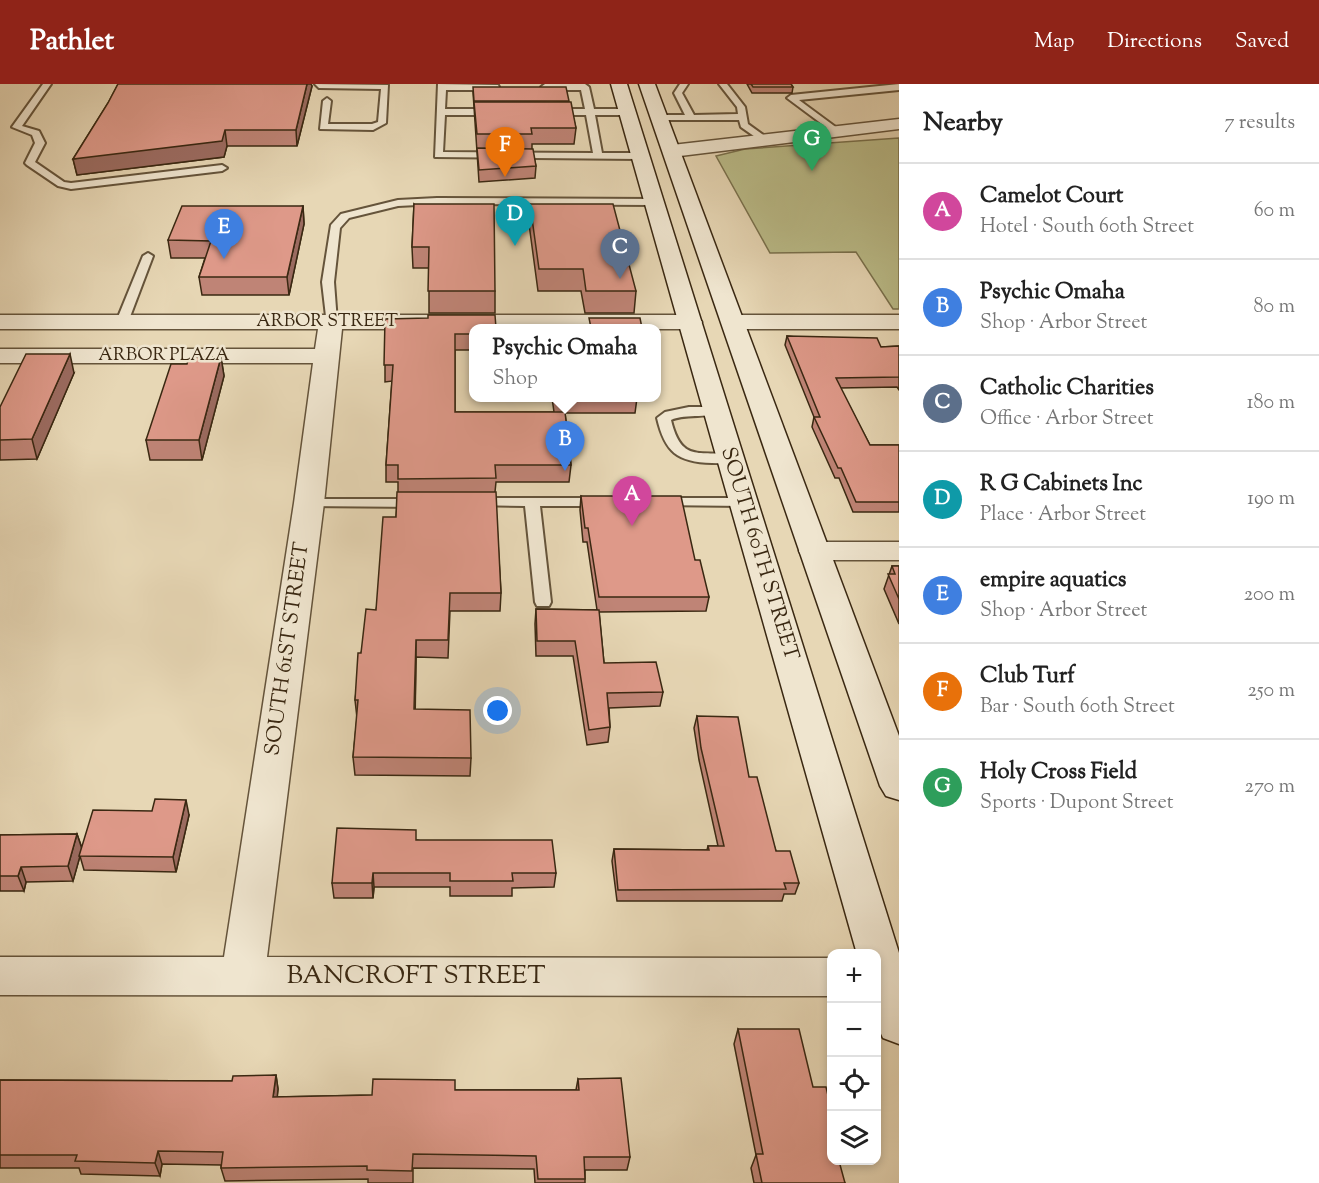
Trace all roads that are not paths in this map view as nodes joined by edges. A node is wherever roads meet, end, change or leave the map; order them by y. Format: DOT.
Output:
graph roads {
  1 [pos="47,84"];
  2 [pos="647,84"];
  3 [pos="684,84"];
  4 [pos="723,84"];
  5 [pos="319,85"];
  6 [pos="352,85"];
  7 [pos="442,85"];
  8 [pos="501,87"];
  9 [pos="537,87"];
  10 [pos="899,87"];
  11 [pos="622,98"];
  12 [pos="327,101"];
  13 [pos="441,112"];
  14 [pos="510,112"];
  15 [pos="544,112"];
  16 [pos="591,112"];
  17 [pos="691,117"];
  18 [pos="744,117"];
  19 [pos="661,118"];
  20 [pos="899,123"];
  21 [pos="834,130"];
  22 [pos="764,138"];
  23 [pos="672,151"];
  24 [pos="598,156"];
  25 [pos="639,156"];
  26 [pos="222,168"];
  27 [pos="653,202"];
  28 [pos="664,238"];
  29 [pos="148,256"];
  30 [pos="0,322"];
  31 [pos="122,322"];
  32 [pos="331,322"];
  33 [pos="690,322"];
  34 [pos="734,322"];
  35 [pos="899,322"];
  36 [pos="0,356"];
  37 [pos="328,356"];
  38 [pos="716,411"];
  39 [pos="768,420"];
  40 [pos="731,459"];
  41 [pos="438,502"];
  42 [pos="461,502"];
  43 [pos="532,502"];
  44 [pos="614,502"];
  45 [pos="650,502"];
  46 [pos="744,502"];
  47 [pos="309,503"];
  48 [pos="814,551"];
  49 [pos="899,551"];
  50 [pos="543,602"];
  51 [pos="899,786"];
  52 [pos="243,975"];
  53 [pos="0,976"];
  54 [pos="827,977"];
  55 [pos="887,977"];
  56 [pos="899,1024"];
  1 -- 26 [label="lane"];
  2 -- 19 [label="main road"];
  3 -- 17 [label="lane"];
  4 -- 18 [label="lane"];
  5 -- 6 [label="lane"];
  6 -- 12 [label="lane"];
  7 -- 8 [label="lane"];
  7 -- 13 [label="lane"];
  9 -- 16 [label="lane"];
  10 -- 21 [label="lane"];
  11 -- 16 [label="lane"];
  11 -- 25 [label="main road, SOUTH 60TH STREET"];
  13 -- 14 [label="lane"];
  13 -- 24 [label="lane"];
  15 -- 16 [label="lane"];
  16 -- 24 [label="lane"];
  17 -- 18 [label="lane"];
  17 -- 19 [label="lane"];
  18 -- 22 [label="lane"];
  19 -- 23 [label="main road"];
  20 -- 21 [label="main road"];
  21 -- 22 [label="main road"];
  22 -- 23 [label="main road"];
  23 -- 34 [label="main road"];
  24 -- 25 [label="lane"];
  25 -- 27 [label="main road, SOUTH 60TH STREET"];
  27 -- 28 [label="main road, SOUTH 60TH STREET"];
  27 -- 32 [label="lane"];
  28 -- 33 [label="main road, SOUTH 60TH STREET"];
  28 -- 34 [label="main road"];
  29 -- 31 [label="lane"];
  30 -- 31 [label="main road, ARBOR STREET"];
  31 -- 32 [label="main road, ARBOR STREET"];
  32 -- 33 [label="main road, ARBOR STREET"];
  32 -- 37 [label="main road, SOUTH 61ST STREET"];
  33 -- 38 [label="main road, SOUTH 60TH STREET"];
  33 -- 39 [label="main road"];
  34 -- 35 [label="main road"];
  34 -- 39 [label="main road"];
  36 -- 37 [label="main road, ARBOR PLAZA"];
  37 -- 47 [label="main road, SOUTH 61ST STREET"];
  38 -- 40 [label="main road, SOUTH 60TH STREET"];
  38 -- 40 [label="lane"];
  39 -- 48 [label="main road"];
  40 -- 46 [label="main road, SOUTH 60TH STREET"];
  41 -- 47 [label="lane"];
  42 -- 43 [label="lane"];
  43 -- 44 [label="lane"];
  43 -- 50 [label="lane"];
  45 -- 46 [label="lane"];
  46 -- 55 [label="main road, SOUTH 60TH STREET"];
  47 -- 52 [label="main road, SOUTH 61ST STREET"];
  48 -- 49 [label="main road"];
  48 -- 51 [label="main road"];
  52 -- 53 [label="main road, BANCROFT STREET"];
  52 -- 54 [label="main road, BANCROFT STREET"];
  55 -- 56 [label="main road, SOUTH 60TH STREET"];
}
